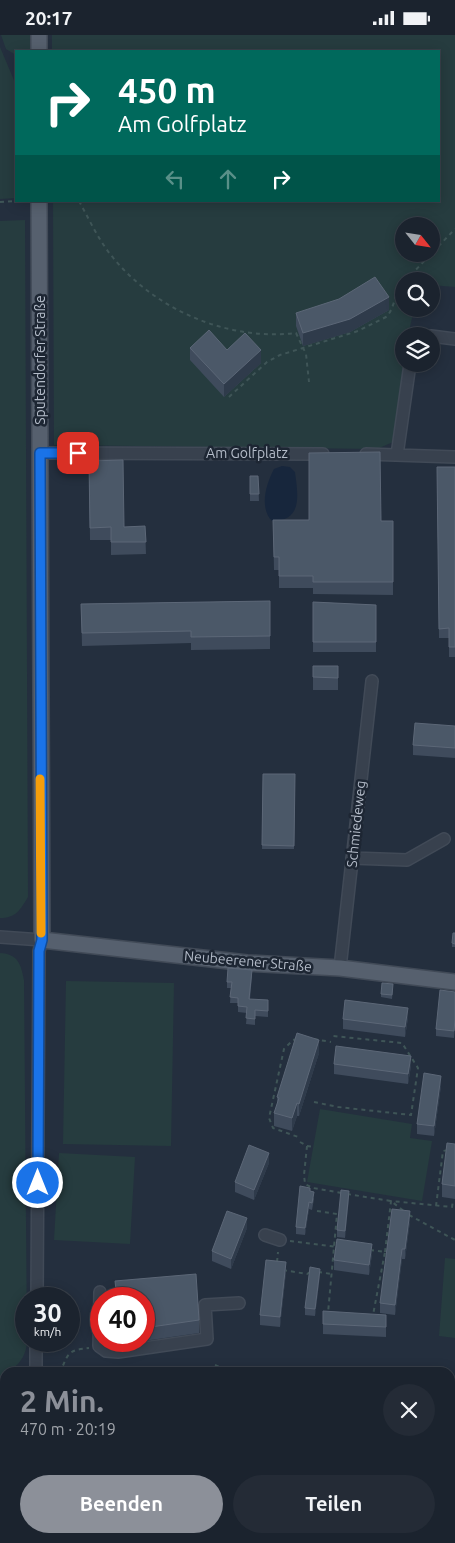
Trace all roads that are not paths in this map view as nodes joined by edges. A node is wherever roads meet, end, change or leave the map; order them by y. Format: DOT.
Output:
graph roads {
  1 [pos="39,35"];
  2 [pos="39,50"];
  3 [pos="39,202"];
  4 [pos="440,337"];
  5 [pos="455,339"];
  6 [pos="409,372"];
  7 [pos="40,453"];
  8 [pos="338,454"];
  9 [pos="358,454"];
  10 [pos="397,455"];
  11 [pos="455,457"];
  12 [pos="372,681"];
  13 [pos="444,839"];
  14 [pos="352,858"];
  15 [pos="0,937"];
  16 [pos="42,940"];
  17 [pos="340,968"];
  18 [pos="455,982"];
  19 [pos="265,1235"];
  20 [pos="280,1240"];
  21 [pos="37,1287"];
  22 [pos="238,1303"];
  23 [pos="155,1346"];
  24 [pos="36,1352"];
  25 [pos="36,1367"];
  1 -- 2 [label="main road"];
  3 -- 7 [label="main road, Sputendorfer Straße"];
  4 -- 5 [label="street"];
  6 -- 10 [label="street"];
  7 -- 8 [label="street, Am Golfplatz"];
  7 -- 16 [label="main road, Sputendorfer Straße"];
  9 -- 10 [label="street"];
  10 -- 11 [label="street"];
  12 -- 14 [label="street, Schmiedeweg"];
  13 -- 14 [label="street"];
  14 -- 17 [label="street, Schmiedeweg"];
  15 -- 16 [label="street"];
  16 -- 17 [label="main road, Neubeerener Straße"];
  16 -- 21 [label="street, Sputendorfer Straße"];
  17 -- 18 [label="main road, Neubeerener Straße"];
  19 -- 20 [label="street"];
  22 -- 23 [label="street"];
  24 -- 25 [label="street"];
}
